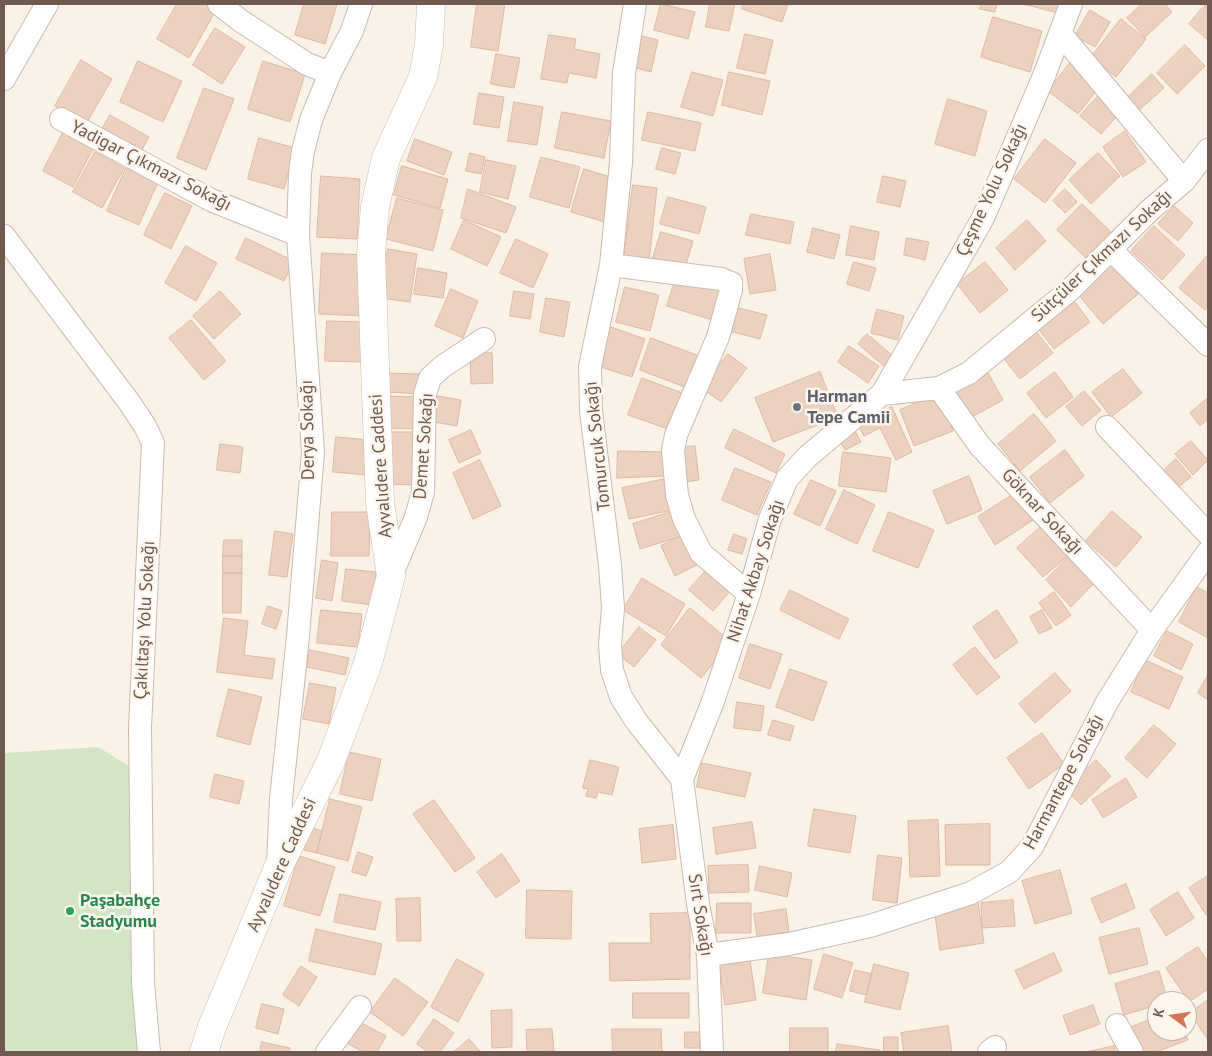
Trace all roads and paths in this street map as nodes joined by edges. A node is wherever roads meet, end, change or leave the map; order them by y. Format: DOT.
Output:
graph roads {
  1 [pos="47,4"];
  2 [pos="219,4"];
  3 [pos="361,4"];
  4 [pos="431,4"];
  5 [pos="635,4"];
  6 [pos="1071,4"];
  7 [pos="1060,33"];
  8 [pos="330,72"];
  9 [pos="4,79"];
  10 [pos="61,119"];
  11 [pos="1208,150"];
  12 [pos="1184,181"];
  13 [pos="298,235"];
  14 [pos="4,236"];
  15 [pos="1112,250"];
  16 [pos="610,264"];
  17 [pos="484,339"];
  18 [pos="1208,345"];
  19 [pos="939,388"];
  20 [pos="882,394"];
  21 [pos="1108,427"];
  22 [pos="1208,534"];
  23 [pos="1208,552"];
  24 [pos="391,576"];
  25 [pos="749,594"];
  26 [pos="1152,630"];
  27 [pos="682,779"];
  28 [pos="278,868"];
  29 [pos="708,955"];
  30 [pos="360,1007"];
  31 [pos="1117,1024"];
  32 [pos="149,1052"];
  33 [pos="204,1052"];
  34 [pos="327,1052"];
  35 [pos="712,1052"];
  36 [pos="1132,1052"];
  1 -- 9 [label="street"];
  2 -- 8 [label="street"];
  3 -- 8 [label="street, Derya Sokağı"];
  4 -- 24 [label="street, Ayvalıdere Caddesi"];
  5 -- 16 [label="street, Tomurcuk Sokağı"];
  6 -- 7 [label="street, Çeşme Yolu Sokağı"];
  7 -- 12 [label="street"];
  7 -- 20 [label="street, Çeşme Yolu Sokağı"];
  8 -- 13 [label="street, Derya Sokağı"];
  10 -- 13 [label="street, Yadigar Çıkmazı Sokağı"];
  11 -- 12 [label="street, Sütçüler Çıkmazı Sokağı"];
  12 -- 15 [label="street, Sütçüler Çıkmazı Sokağı"];
  13 -- 28 [label="street, Derya Sokağı"];
  14 -- 32 [label="street, Çakıltaşı Yolu Sokağı"];
  15 -- 18 [label="street"];
  15 -- 19 [label="street, Sütçüler Çıkmazı Sokağı"];
  16 -- 25 [label="street"];
  16 -- 27 [label="street, Tomurcuk Sokağı"];
  17 -- 24 [label="street, Demet Sokağı"];
  19 -- 20 [label="street"];
  19 -- 26 [label="street, Göknar Sokağı"];
  20 -- 25 [label="street, Nihat Akbay Sokağı"];
  21 -- 22 [label="street"];
  23 -- 26 [label="street, Harmantepe Sokağı"];
  24 -- 28 [label="street, Ayvalıdere Caddesi"];
  25 -- 27 [label="street, Nihat Akbay Sokağı"];
  26 -- 29 [label="street, Harmantepe Sokağı"];
  27 -- 29 [label="street, Sırt Sokağı"];
  28 -- 33 [label="street, Ayvalıdere Caddesi"];
  29 -- 35 [label="street, Sırt Sokağı"];
  30 -- 34 [label="street"];
  31 -- 36 [label="street"];
}
